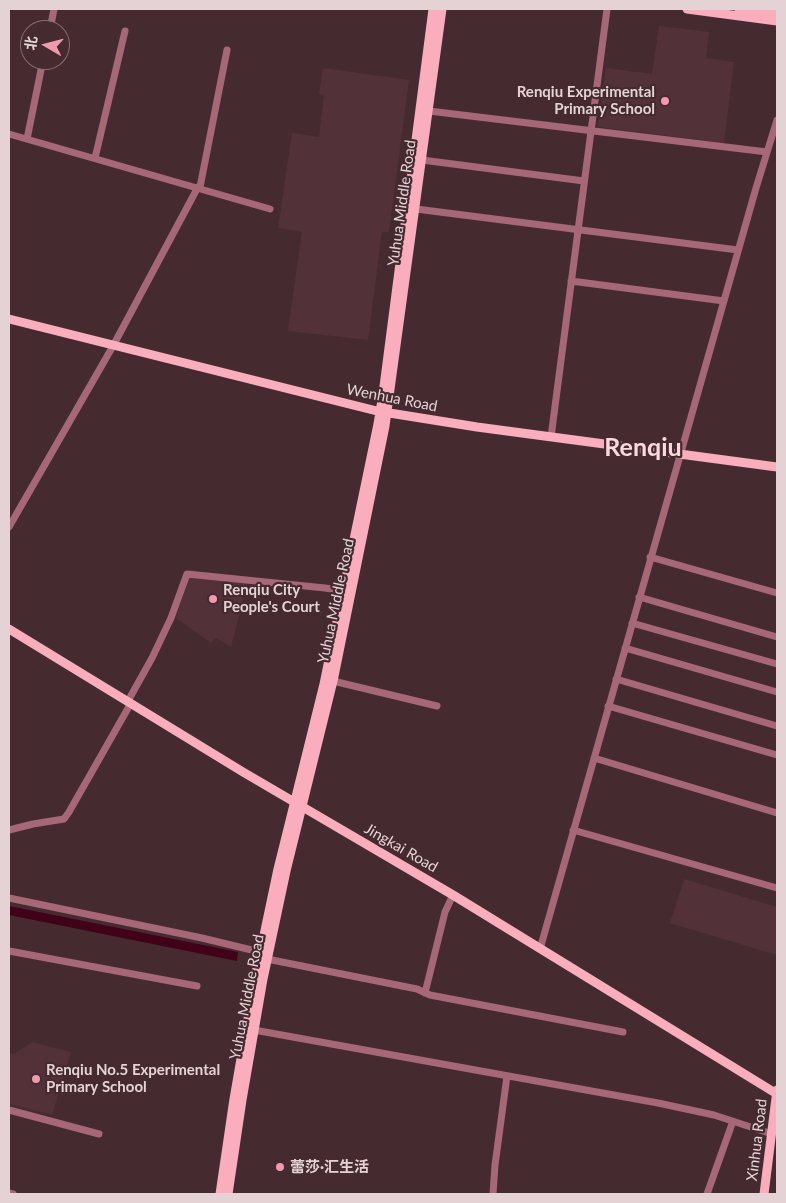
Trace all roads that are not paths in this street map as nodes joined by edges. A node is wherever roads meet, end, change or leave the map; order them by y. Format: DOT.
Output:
graph roads {
  1 [pos="433,9"];
  2 [pos="442,9"];
  3 [pos="607,9"];
  4 [pos="687,9"];
  5 [pos="739,9"];
  6 [pos="777,14"];
  7 [pos="777,21"];
  8 [pos="125,31"];
  9 [pos="227,50"];
  10 [pos="41,70"];
  11 [pos="428,111"];
  12 [pos="777,120"];
  13 [pos="591,131"];
  14 [pos="9,134"];
  15 [pos="27,139"];
  16 [pos="767,152"];
  17 [pos="95,158"];
  18 [pos="422,160"];
  19 [pos="584,181"];
  20 [pos="199,187"];
  21 [pos="270,208"];
  22 [pos="416,209"];
  23 [pos="578,230"];
  24 [pos="738,250"];
  25 [pos="571,281"];
  26 [pos="724,301"];
  27 [pos="9,319"];
  28 [pos="112,346"];
  29 [pos="384,413"];
  30 [pos="551,437"];
  31 [pos="680,454"];
  32 [pos="777,466"];
  33 [pos="9,527"];
  34 [pos="650,557"];
  35 [pos="343,591"];
  36 [pos="777,593"];
  37 [pos="639,597"];
  38 [pos="632,622"];
  39 [pos="9,629"];
  40 [pos="777,637"];
  41 [pos="625,648"];
  42 [pos="777,664"];
  43 [pos="616,679"];
  44 [pos="333,681"];
  45 [pos="777,692"];
  46 [pos="129,702"];
  47 [pos="437,706"];
  48 [pos="608,706"];
  49 [pos="777,726"];
  50 [pos="777,755"];
  51 [pos="594,758"];
  52 [pos="298,804"];
  53 [pos="777,813"];
  54 [pos="9,830"];
  55 [pos="573,830"];
  56 [pos="777,888"];
  57 [pos="453,895"];
  58 [pos="9,898"];
  59 [pos="540,948"];
  60 [pos="9,951"];
  61 [pos="260,952"];
  62 [pos="267,959"];
  63 [pos="197,986"];
  64 [pos="425,993"];
  65 [pos="254,1030"];
  66 [pos="623,1032"];
  67 [pos="507,1076"];
  68 [pos="777,1092"];
  69 [pos="9,1110"];
  70 [pos="733,1121"];
  71 [pos="99,1134"];
  72 [pos="772,1134"];
  73 [pos="9,1194"];
  74 [pos="13,1194"];
  75 [pos="220,1194"];
  76 [pos="228,1194"];
  77 [pos="493,1194"];
  78 [pos="707,1194"];
  79 [pos="764,1194"];
  1 -- 29 [label="main road, Yuhua Middle Road"];
  2 -- 11 [label="main road, Yuhua Middle Road"];
  3 -- 13 [label="street"];
  4 -- 7 [label="main road"];
  5 -- 6 [label="main road"];
  8 -- 17 [label="street"];
  9 -- 20 [label="street"];
  10 -- 15 [label="street"];
  11 -- 13 [label="street"];
  11 -- 18 [label="main road, Yuhua Middle Road"];
  12 -- 16 [label="street"];
  13 -- 16 [label="street"];
  13 -- 19 [label="street"];
  14 -- 15 [label="street"];
  15 -- 17 [label="street"];
  16 -- 24 [label="street"];
  17 -- 20 [label="street"];
  18 -- 19 [label="street"];
  18 -- 22 [label="main road, Yuhua Middle Road"];
  19 -- 23 [label="street"];
  20 -- 21 [label="street"];
  20 -- 28 [label="street"];
  22 -- 23 [label="street"];
  22 -- 29 [label="main road, Yuhua Middle Road"];
  23 -- 24 [label="street"];
  23 -- 25 [label="street"];
  24 -- 26 [label="street"];
  25 -- 26 [label="street"];
  25 -- 30 [label="street"];
  26 -- 31 [label="street"];
  27 -- 28 [label="main road, Wenhua Road"];
  28 -- 29 [label="main road, Wenhua Road"];
  28 -- 33 [label="street"];
  29 -- 30 [label="main road, Wenhua Road"];
  29 -- 35 [label="main road, Yuhua Middle Road"];
  29 -- 44 [label="main road, Yuhua Middle Road"];
  30 -- 31 [label="main road, Wenhua Road"];
  31 -- 32 [label="main road, Wenhua Road"];
  31 -- 34 [label="street"];
  34 -- 36 [label="street"];
  34 -- 37 [label="street"];
  35 -- 46 [label="street"];
  35 -- 52 [label="main road, Yuhua Middle Road"];
  37 -- 38 [label="street"];
  37 -- 40 [label="street"];
  38 -- 41 [label="street"];
  38 -- 42 [label="street"];
  39 -- 46 [label="main road, Jingkai Road"];
  41 -- 43 [label="street"];
  41 -- 45 [label="street"];
  43 -- 48 [label="street"];
  43 -- 49 [label="street"];
  44 -- 47 [label="street"];
  44 -- 52 [label="main road, Yuhua Middle Road"];
  46 -- 52 [label="main road, Jingkai Road"];
  46 -- 54 [label="street"];
  48 -- 50 [label="street"];
  48 -- 51 [label="street"];
  51 -- 53 [label="street"];
  51 -- 55 [label="street"];
  52 -- 57 [label="main road, Jingkai Road"];
  52 -- 61 [label="main road, Yuhua Middle Road"];
  52 -- 62 [label="main road, Yuhua Middle Road"];
  55 -- 56 [label="street"];
  55 -- 59 [label="street"];
  57 -- 59 [label="main road, Jingkai Road"];
  57 -- 64 [label="street"];
  58 -- 61 [label="street"];
  59 -- 68 [label="main road, Jingkai Road"];
  60 -- 63 [label="street"];
  61 -- 75 [label="main road, Yuhua Middle Road"];
  62 -- 64 [label="street"];
  62 -- 65 [label="main road, Yuhua Middle Road"];
  64 -- 66 [label="street"];
  65 -- 67 [label="street"];
  65 -- 76 [label="main road, Yuhua Middle Road"];
  67 -- 70 [label="street"];
  67 -- 77 [label="street"];
  68 -- 72 [label="main road, Xinhua Road"];
  69 -- 71 [label="street"];
  70 -- 72 [label="street"];
  70 -- 78 [label="street"];
  72 -- 79 [label="main road, Xinhua Road"];
  73 -- 74 [label="street"];
}
